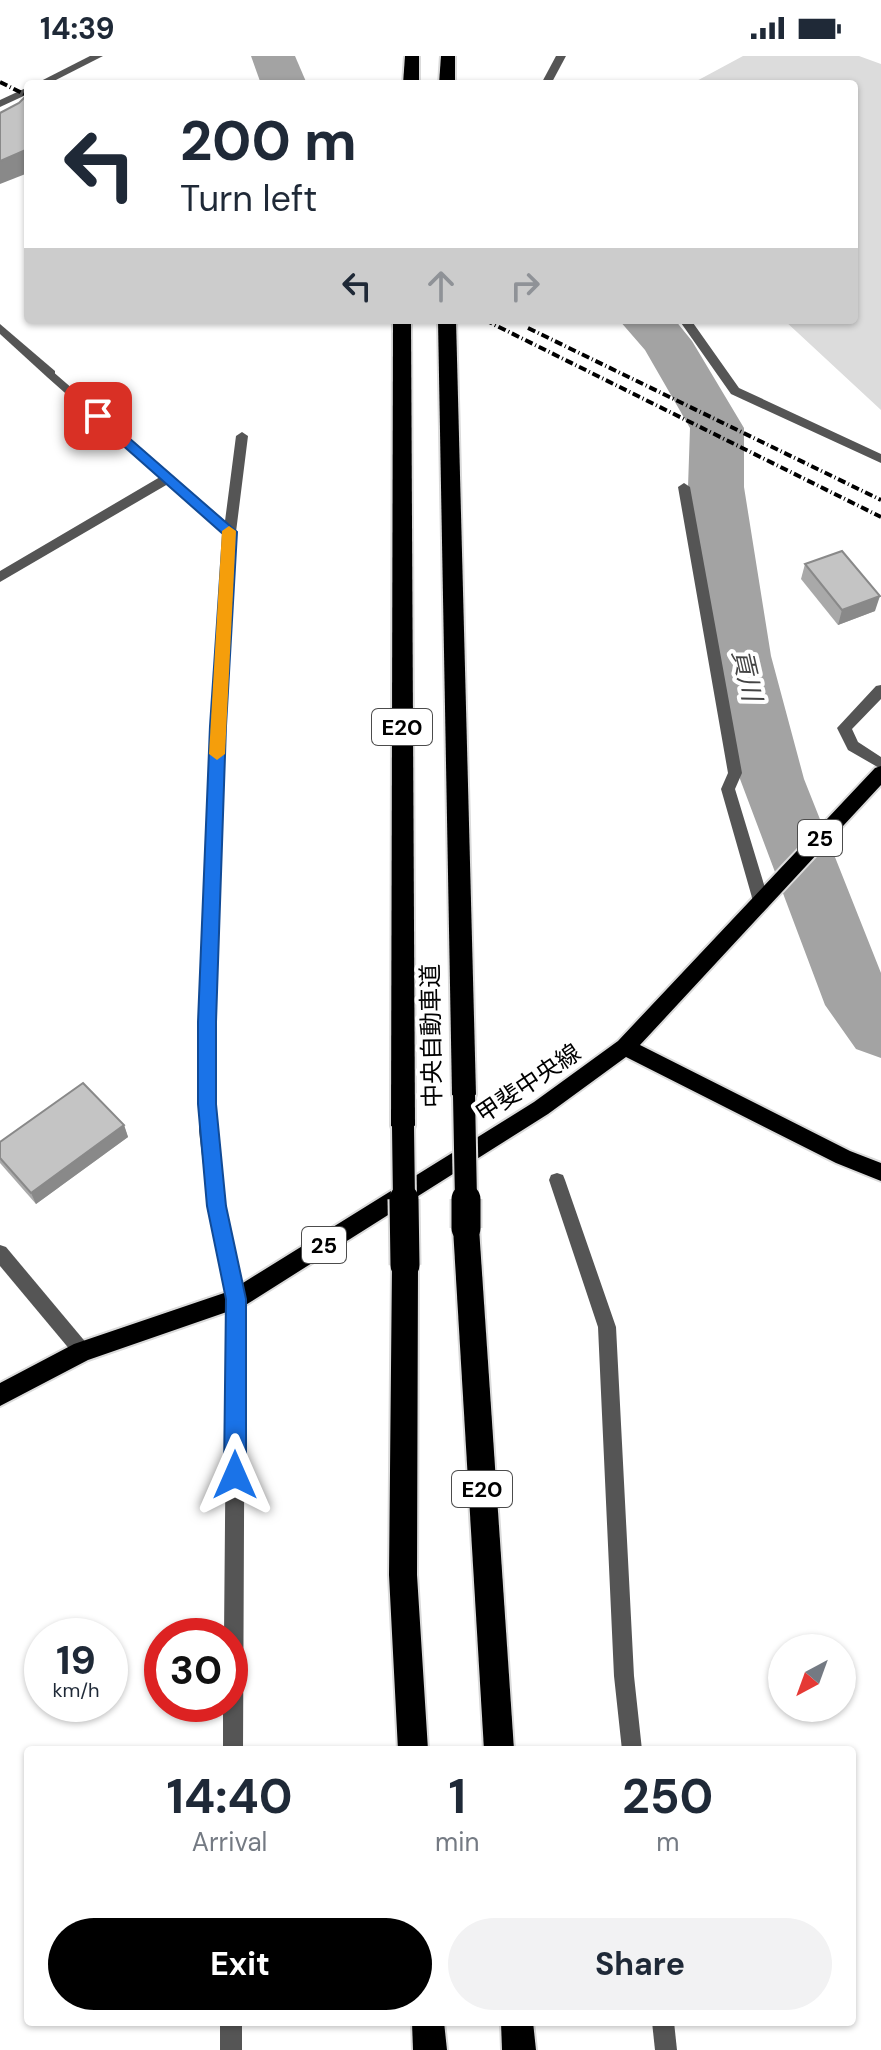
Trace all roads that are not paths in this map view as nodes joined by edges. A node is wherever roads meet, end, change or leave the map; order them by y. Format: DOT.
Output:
graph roads {
  1 [pos="98,56"];
  2 [pos="412,56"];
  3 [pos="448,56"];
  4 [pos="577,56"];
  5 [pos="558,60"];
  6 [pos="48,80"];
  7 [pos="411,80"];
  8 [pos="447,80"];
  9 [pos="548,80"];
  10 [pos="24,92"];
  11 [pos="0,104"];
  12 [pos="401,324"];
  13 [pos="447,324"];
  14 [pos="688,324"];
  15 [pos="0,328"];
  16 [pos="242,436"];
  17 [pos="881,459"];
  18 [pos="168,478"];
  19 [pos="684,487"];
  20 [pos="230,532"];
  21 [pos="0,577"];
  22 [pos="881,690"];
  23 [pos="880,771"];
  24 [pos="762,900"];
  25 [pos="625,1047"];
  26 [pos="881,1172"];
  27 [pos="557,1180"];
  28 [pos="0,1253"];
  29 [pos="236,1299"];
  30 [pos="82,1351"];
  31 [pos="0,1395"];
  32 [pos="233,1746"];
  33 [pos="413,1746"];
  34 [pos="499,1746"];
  35 [pos="632,1746"];
  36 [pos="231,2026"];
  37 [pos="428,2026"];
  38 [pos="517,2026"];
  39 [pos="663,2026"];
  40 [pos="231,2050"];
  41 [pos="430,2050"];
  42 [pos="519,2050"];
  43 [pos="666,2050"];
  1 -- 6 [label="street"];
  2 -- 7 [label="highway"];
  3 -- 8 [label="highway"];
  4 -- 5 [label="street"];
  5 -- 9 [label="street"];
  10 -- 11 [label="street"];
  12 -- 33 [label="highway, 中央自動車道 / E20, bridge"];
  13 -- 34 [label="highway, 中央自動車道 / E20, bridge"];
  14 -- 17 [label="street"];
  15 -- 18 [label="street"];
  16 -- 20 [label="street"];
  18 -- 20 [label="street"];
  18 -- 21 [label="street"];
  19 -- 24 [label="street"];
  20 -- 29 [label="street"];
  22 -- 23 [label="street"];
  23 -- 24 [label="main road, 甲斐中央線 / 25"];
  24 -- 25 [label="main road, 甲斐中央線 / 25"];
  25 -- 26 [label="main road"];
  25 -- 29 [label="main road, 甲斐中央線 / 25"];
  27 -- 35 [label="street"];
  28 -- 30 [label="street"];
  29 -- 30 [label="main road, 甲斐中央線 / 25"];
  29 -- 32 [label="street"];
  30 -- 31 [label="main road, 甲斐中央線 / 25"];
  36 -- 40 [label="street"];
  37 -- 41 [label="highway"];
  38 -- 42 [label="highway"];
  39 -- 43 [label="street"];
}
